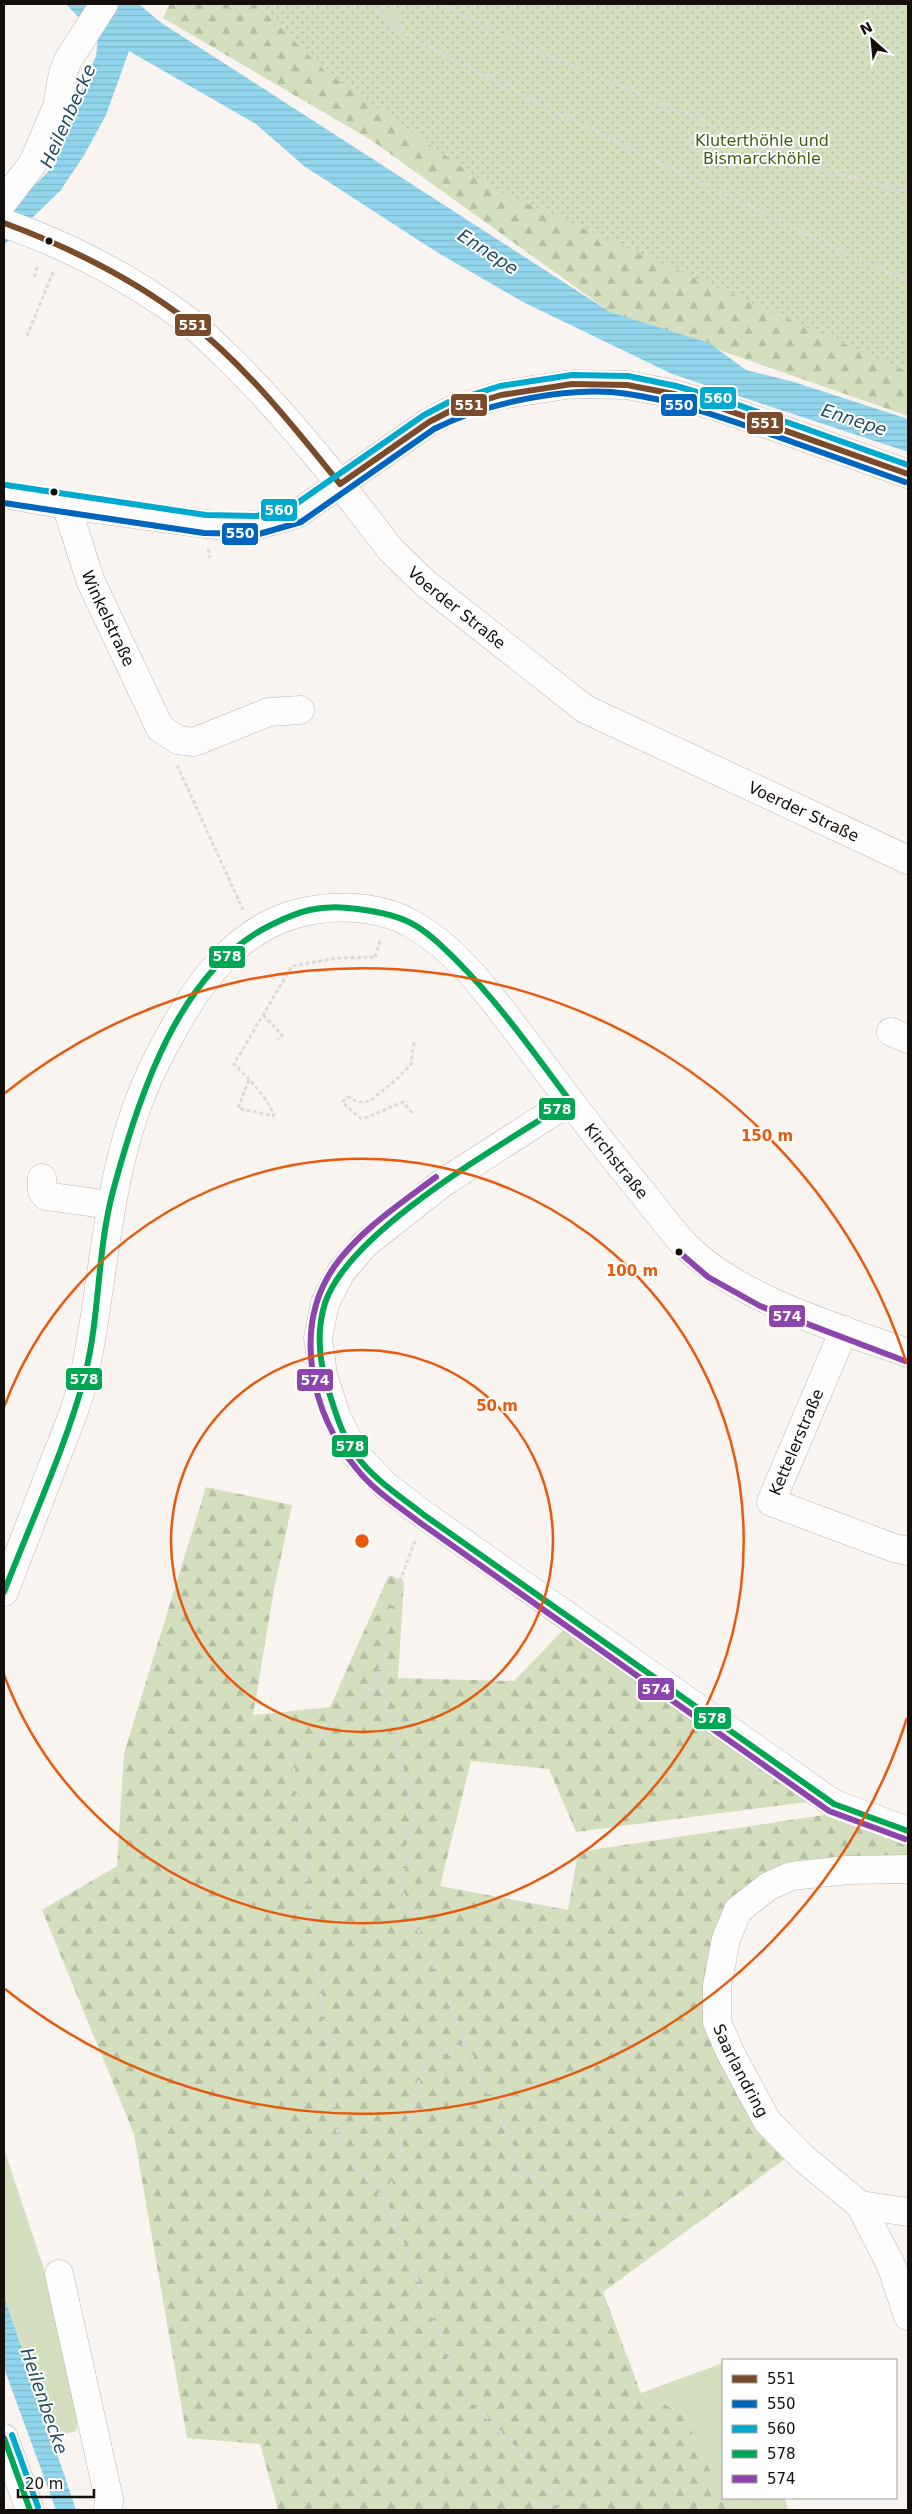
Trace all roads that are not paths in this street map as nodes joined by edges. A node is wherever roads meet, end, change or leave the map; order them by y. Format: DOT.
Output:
graph roads {
  1 [pos="104,4"];
  2 [pos="4,201"];
  3 [pos="16,227"];
  4 [pos="908,474"];
  5 [pos="340,484"];
  6 [pos="4,494"];
  7 [pos="66,505"];
  8 [pos="300,710"];
  9 [pos="908,860"];
  10 [pos="570,1101"];
  11 [pos="42,1178"];
  12 [pos="110,1205"];
  13 [pos="844,1330"];
  14 [pos="908,1352"];
  15 [pos="908,1551"];
  16 [pos="4,1592"];
  17 [pos="908,1831"];
  18 [pos="908,1869"];
  19 [pos="860,2205"];
  20 [pos="908,2212"];
  21 [pos="59,2274"];
  22 [pos="908,2316"];
  23 [pos="4,2438"];
  24 [pos="30,2510"];
  25 [pos="108,2510"];
  1 -- 2 [label="street"];
  3 -- 5 [label="street, Voerder Straße"];
  4 -- 5 [label="street"];
  5 -- 7 [label="street"];
  5 -- 9 [label="street, Voerder Straße"];
  6 -- 7 [label="street"];
  7 -- 8 [label="street, Winkelstraße"];
  10 -- 12 [label="street, Kirchstraße"];
  10 -- 13 [label="street, Kirchstraße"];
  10 -- 17 [label="street"];
  11 -- 12 [label="street"];
  12 -- 16 [label="street, Kirchstraße"];
  13 -- 14 [label="street, Kirchstraße"];
  13 -- 15 [label="street, Kettelerstraße"];
  18 -- 19 [label="street, Saarlandring"];
  19 -- 20 [label="street"];
  19 -- 22 [label="street"];
  21 -- 25 [label="street"];
  23 -- 24 [label="street"];
}
